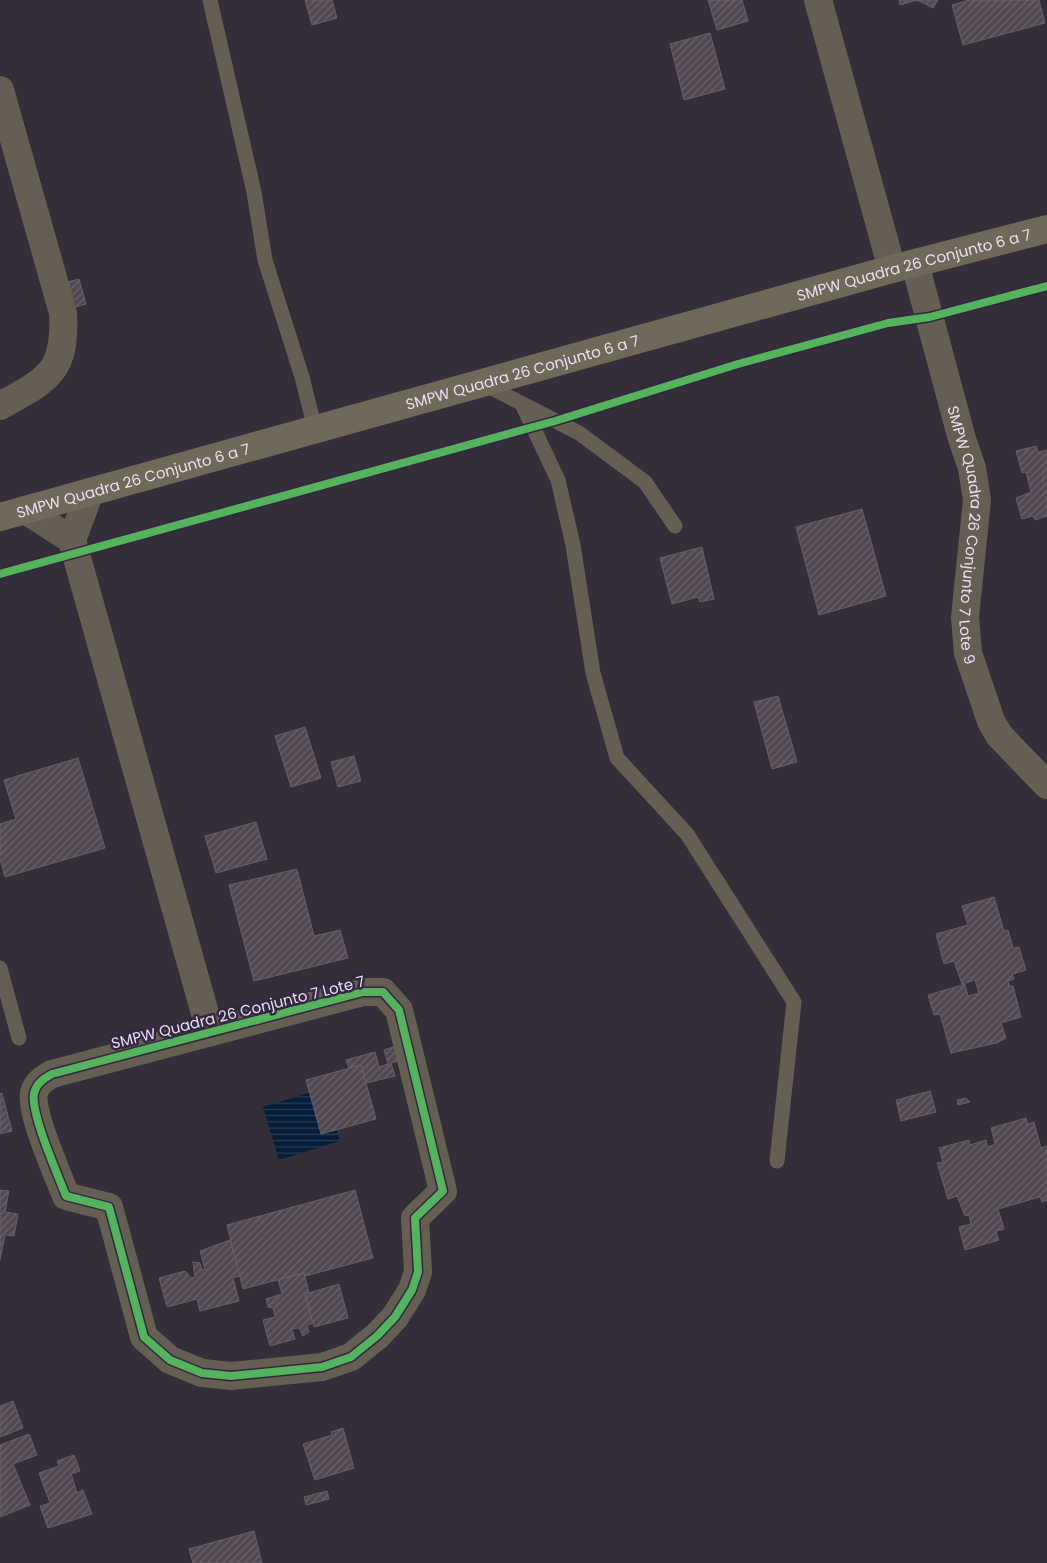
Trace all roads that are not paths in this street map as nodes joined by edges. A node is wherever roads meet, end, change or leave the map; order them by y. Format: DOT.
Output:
graph roads {
  1 [pos="210,0"];
  2 [pos="818,0"];
  3 [pos="0,90"];
  4 [pos="1047,228"];
  5 [pos="903,267"];
  6 [pos="480,383"];
  7 [pos="522,404"];
  8 [pos="0,406"];
  9 [pos="315,429"];
  10 [pos="90,492"];
  11 [pos="13,513"];
  12 [pos="675,526"];
  13 [pos="72,540"];
  14 [pos="1047,785"];
  15 [pos="0,968"];
  16 [pos="210,1031"];
  17 [pos="19,1038"];
  18 [pos="777,1161"];
  1 -- 9 [label="lane"];
  2 -- 5 [label="street, SMPW Quadra 26 Conjunto 7 Lote 9"];
  3 -- 8 [label="street"];
  4 -- 5 [label="street, SMPW Quadra 26 Conjunto 6 a 7"];
  5 -- 6 [label="street, SMPW Quadra 26 Conjunto 6 a 7"];
  5 -- 14 [label="street, SMPW Quadra 26 Conjunto 7 Lote 9"];
  6 -- 7 [label="lane"];
  6 -- 9 [label="street, SMPW Quadra 26 Conjunto 6 a 7"];
  7 -- 12 [label="lane"];
  7 -- 18 [label="lane"];
  9 -- 10 [label="street, SMPW Quadra 26 Conjunto 6 a 7"];
  10 -- 11 [label="street, SMPW Quadra 26 Conjunto 6 a 7"];
  10 -- 13 [label="street"];
  11 -- 13 [label="street"];
  13 -- 16 [label="street, SMPW Quadra 26 Conjunto 7 Lote 7"];
  15 -- 17 [label="lane"];
  16 -- 16 [label="street, SMPW Quadra 26 Conjunto 7 Lote 7"];
}
